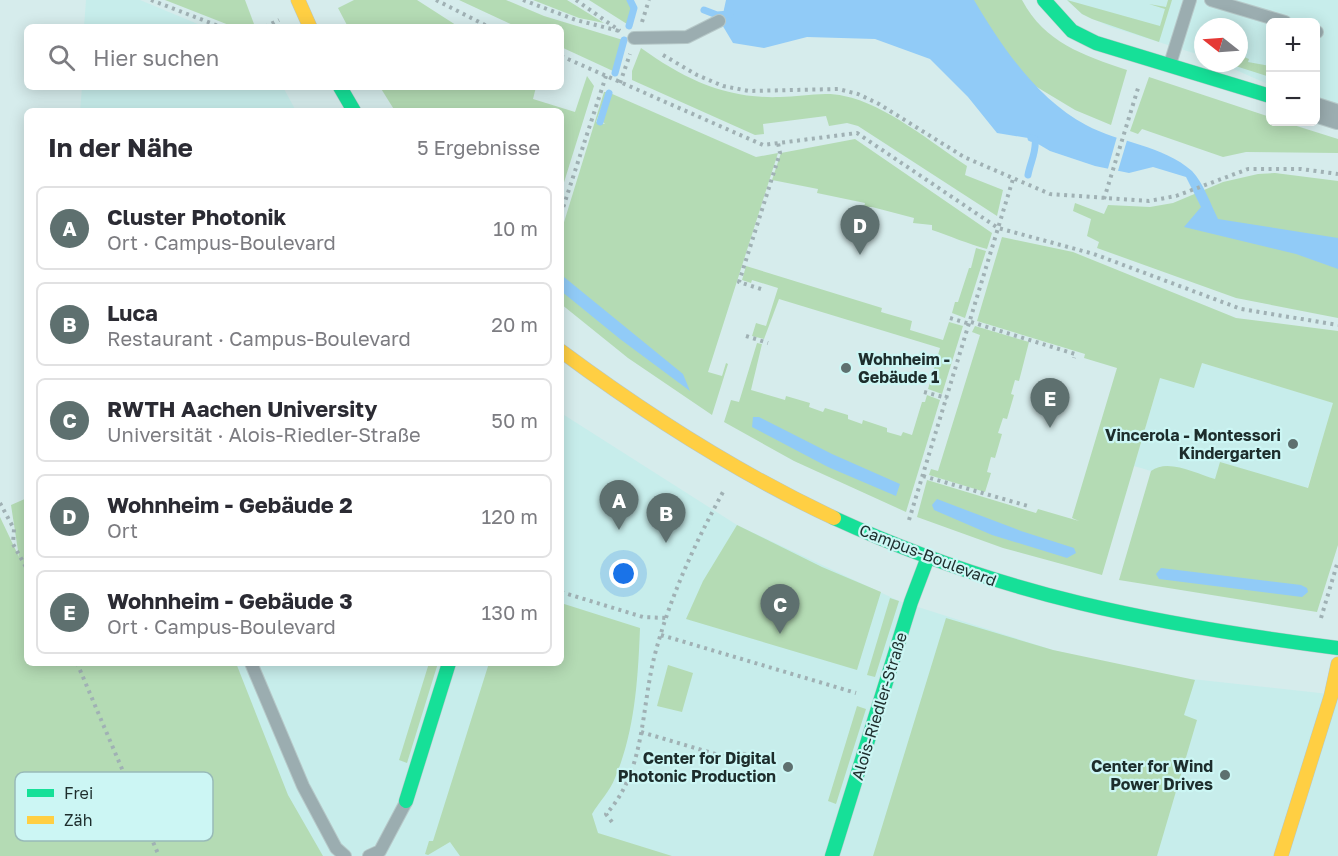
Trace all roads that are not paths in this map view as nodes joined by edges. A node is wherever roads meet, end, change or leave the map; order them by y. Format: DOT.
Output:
graph roads {
  1 [pos="298,0"];
  2 [pos="1044,0"];
  3 [pos="1190,0"];
  4 [pos="1211,0"];
  5 [pos="1272,18"];
  6 [pos="719,21"];
  7 [pos="309,24"];
  8 [pos="633,42"];
  9 [pos="1170,65"];
  10 [pos="342,90"];
  11 [pos="1266,95"];
  12 [pos="352,108"];
  13 [pos="1320,111"];
  14 [pos="1338,117"];
  15 [pos="564,353"];
  16 [pos="928,557"];
  17 [pos="1338,648"];
  18 [pos="1338,664"];
  19 [pos="252,666"];
  20 [pos="447,666"];
  21 [pos="406,801"];
  22 [pos="345,856"];
  23 [pos="369,856"];
  24 [pos="832,856"];
  25 [pos="1281,856"];
  1 -- 7 [label="street"];
  2 -- 9 [label="street"];
  3 -- 9 [label="lane"];
  4 -- 5 [label="lane"];
  6 -- 8 [label="lane"];
  9 -- 11 [label="street"];
  10 -- 12 [label="street"];
  13 -- 14 [label="street"];
  15 -- 16 [label="street, Campus-Boulevard"];
  16 -- 17 [label="street, Campus-Boulevard"];
  16 -- 24 [label="street, Alois-Riedler-Straße"];
  18 -- 25 [label="street"];
  19 -- 22 [label="lane"];
  20 -- 21 [label="street"];
  21 -- 23 [label="lane"];
}
